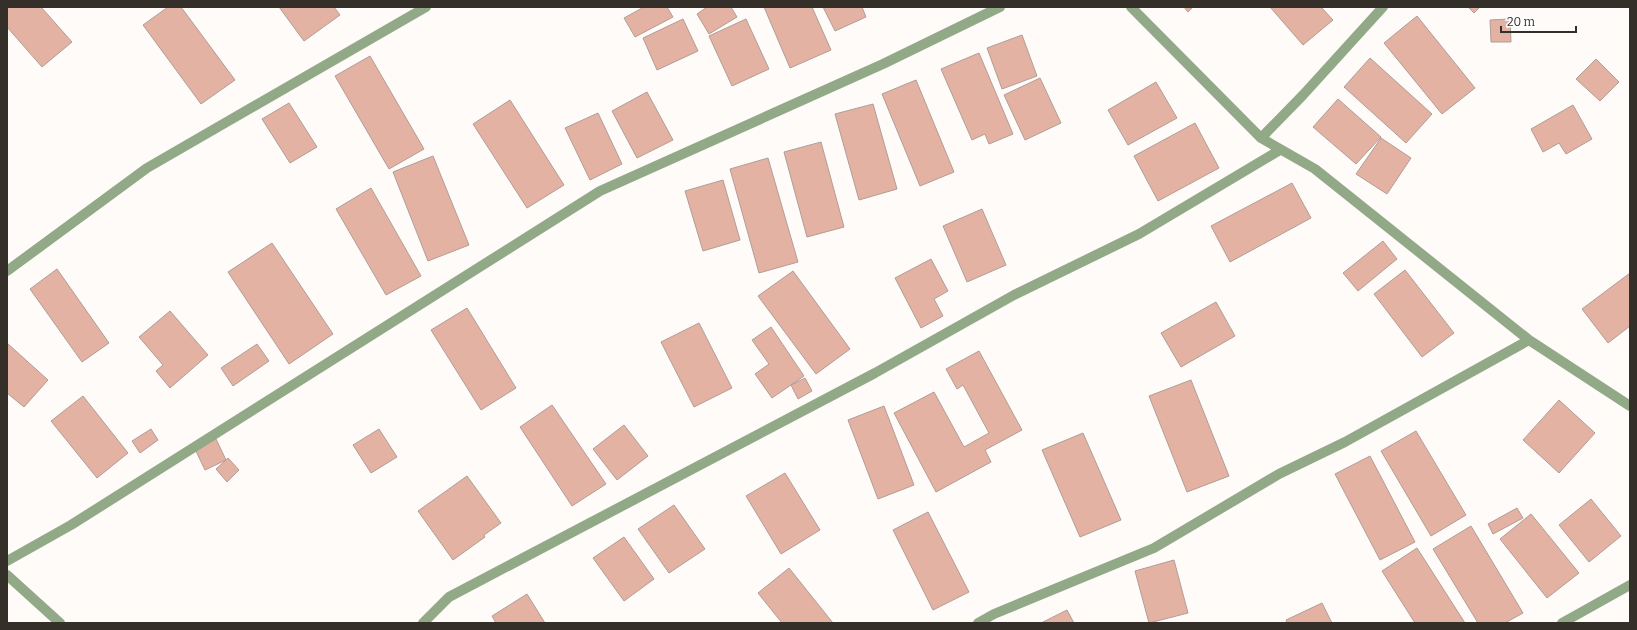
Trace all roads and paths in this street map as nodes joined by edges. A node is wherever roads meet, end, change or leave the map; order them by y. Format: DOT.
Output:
graph roads {
  1 [pos="426,7"];
  2 [pos="1000,7"];
  3 [pos="1131,7"];
  4 [pos="1383,7"];
  5 [pos="1261,138"];
  6 [pos="1280,150"];
  7 [pos="7,271"];
  8 [pos="1529,340"];
  9 [pos="1630,406"];
  10 [pos="7,561"];
  11 [pos="7,575"];
  12 [pos="1630,585"];
  13 [pos="60,623"];
  14 [pos="422,623"];
  15 [pos="978,623"];
  16 [pos="1562,623"];
  1 -- 7 [label="street"];
  2 -- 10 [label="street"];
  3 -- 5 [label="street"];
  4 -- 5 [label="street"];
  5 -- 6 [label="street"];
  6 -- 8 [label="street"];
  6 -- 14 [label="street"];
  8 -- 9 [label="street"];
  8 -- 15 [label="street"];
  11 -- 13 [label="street"];
  12 -- 16 [label="street"];
}
